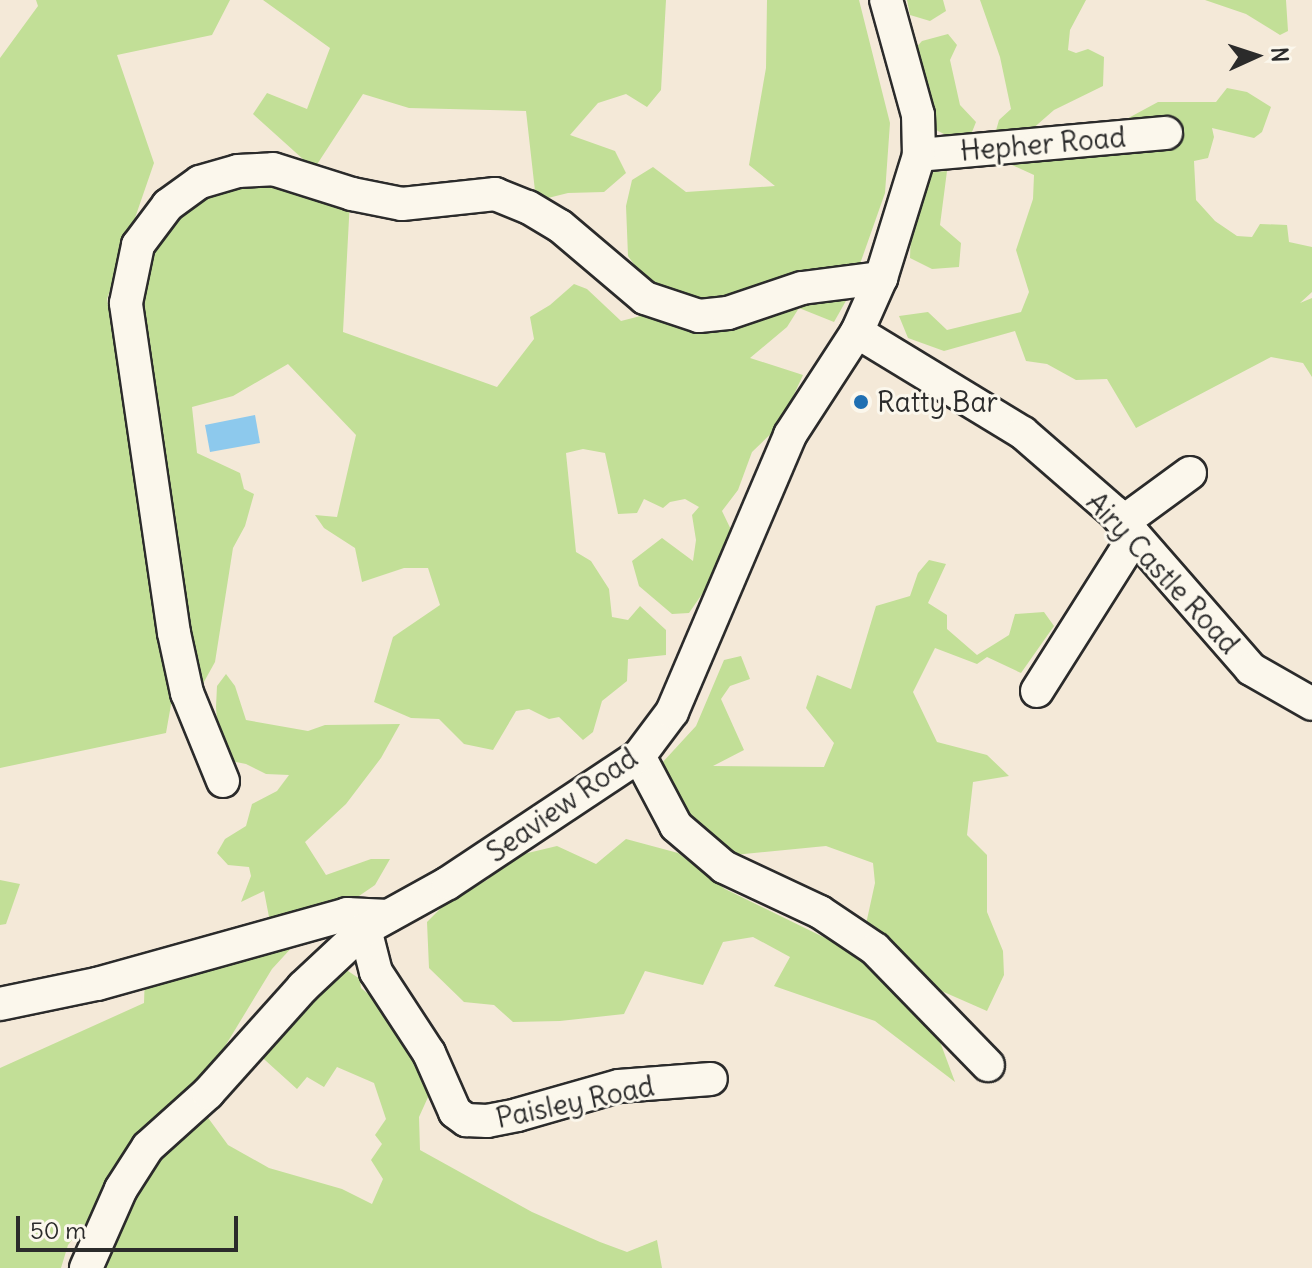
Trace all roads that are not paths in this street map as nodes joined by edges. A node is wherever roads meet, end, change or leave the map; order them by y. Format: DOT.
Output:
graph roads {
  1 [pos="886,0"];
  2 [pos="1166,133"];
  3 [pos="919,155"];
  4 [pos="881,278"];
  5 [pos="857,332"];
  6 [pos="1190,473"];
  7 [pos="1129,529"];
  8 [pos="1037,691"];
  9 [pos="1312,704"];
  10 [pos="639,756"];
  11 [pos="223,781"];
  12 [pos="376,923"];
  13 [pos="0,1004"];
  14 [pos="988,1065"];
  15 [pos="711,1079"];
  16 [pos="86,1268"];
  1 -- 3 [label="street, Seaview Road"];
  2 -- 3 [label="street, Hepher Road"];
  3 -- 4 [label="street, Seaview Road"];
  4 -- 5 [label="street, Seaview Road"];
  4 -- 11 [label="street"];
  5 -- 7 [label="street, Airy Castle Road"];
  5 -- 10 [label="street, Seaview Road"];
  6 -- 7 [label="street"];
  7 -- 8 [label="street"];
  7 -- 9 [label="street, Airy Castle Road"];
  10 -- 12 [label="street, Seaview Road"];
  10 -- 14 [label="street"];
  12 -- 13 [label="street"];
  12 -- 15 [label="street, Paisley Road"];
  12 -- 16 [label="street, Seaview Road"];
}
